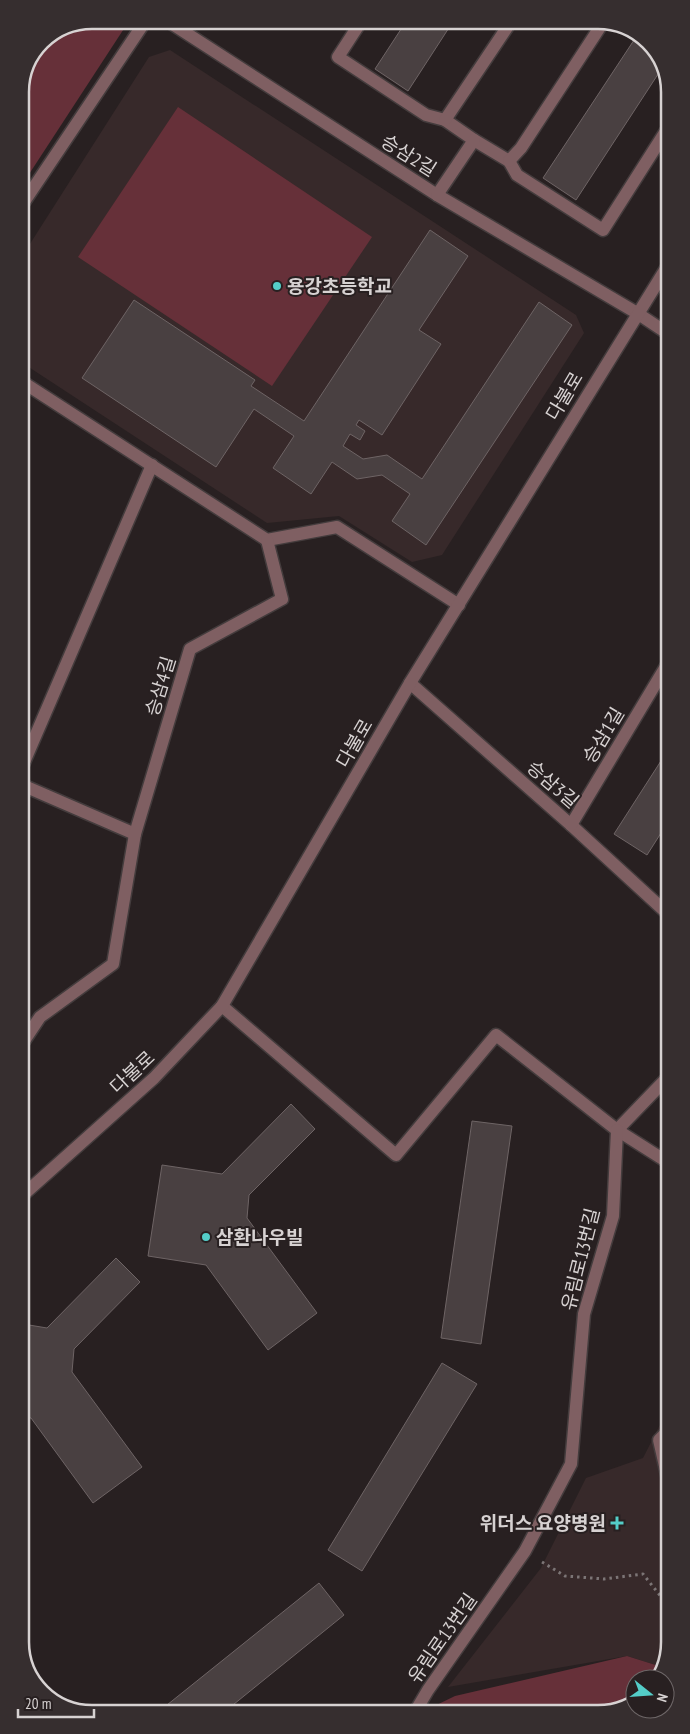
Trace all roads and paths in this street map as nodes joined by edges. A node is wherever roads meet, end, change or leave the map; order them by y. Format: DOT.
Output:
graph roads {
  1 [pos="140,29"];
  2 [pos="180,29"];
  3 [pos="356,29"];
  4 [pos="506,29"];
  5 [pos="599,29"];
  6 [pos="445,120"];
  7 [pos="661,139"];
  8 [pos="474,140"];
  9 [pos="509,161"];
  10 [pos="29,195"];
  11 [pos="437,195"];
  12 [pos="661,276"];
  13 [pos="637,313"];
  14 [pos="661,329"];
  15 [pos="29,385"];
  16 [pos="152,466"];
  17 [pos="267,540"];
  18 [pos="459,605"];
  19 [pos="661,675"];
  20 [pos="410,683"];
  21 [pos="29,751"];
  22 [pos="29,788"];
  23 [pos="571,825"];
  24 [pos="135,834"];
  25 [pos="661,908"];
  26 [pos="222,1006"];
  27 [pos="29,1034"];
  28 [pos="661,1084"];
  29 [pos="617,1130"];
  30 [pos="661,1159"];
  31 [pos="29,1190"];
  32 [pos="525,1551"];
  33 [pos="661,1597"];
  34 [pos="419,1705"];
  1 -- 10 [label="street"];
  2 -- 11 [label="street, 승삼2길"];
  3 -- 6 [label="street"];
  4 -- 6 [label="street"];
  5 -- 9 [label="street"];
  6 -- 8 [label="street"];
  7 -- 9 [label="street"];
  8 -- 9 [label="street"];
  8 -- 11 [label="street"];
  11 -- 13 [label="street, 승삼2길"];
  12 -- 13 [label="street, 다불로"];
  13 -- 14 [label="street"];
  13 -- 18 [label="street, 다불로"];
  15 -- 16 [label="street"];
  16 -- 17 [label="street"];
  16 -- 21 [label="street"];
  17 -- 18 [label="street"];
  17 -- 24 [label="street, 승삼4길"];
  18 -- 20 [label="street, 다불로"];
  19 -- 23 [label="street, 승삼1길"];
  20 -- 23 [label="street, 승삼3길"];
  20 -- 26 [label="street, 다불로"];
  22 -- 24 [label="street"];
  23 -- 25 [label="street, 승삼3길"];
  24 -- 27 [label="street, 승삼4길"];
  26 -- 29 [label="street"];
  26 -- 31 [label="street, 다불로"];
  28 -- 29 [label="street"];
  29 -- 30 [label="street"];
  29 -- 32 [label="street, 유림로13번길"];
  32 -- 33 [label="path"];
  32 -- 34 [label="street, 유림로13번길"];
}
